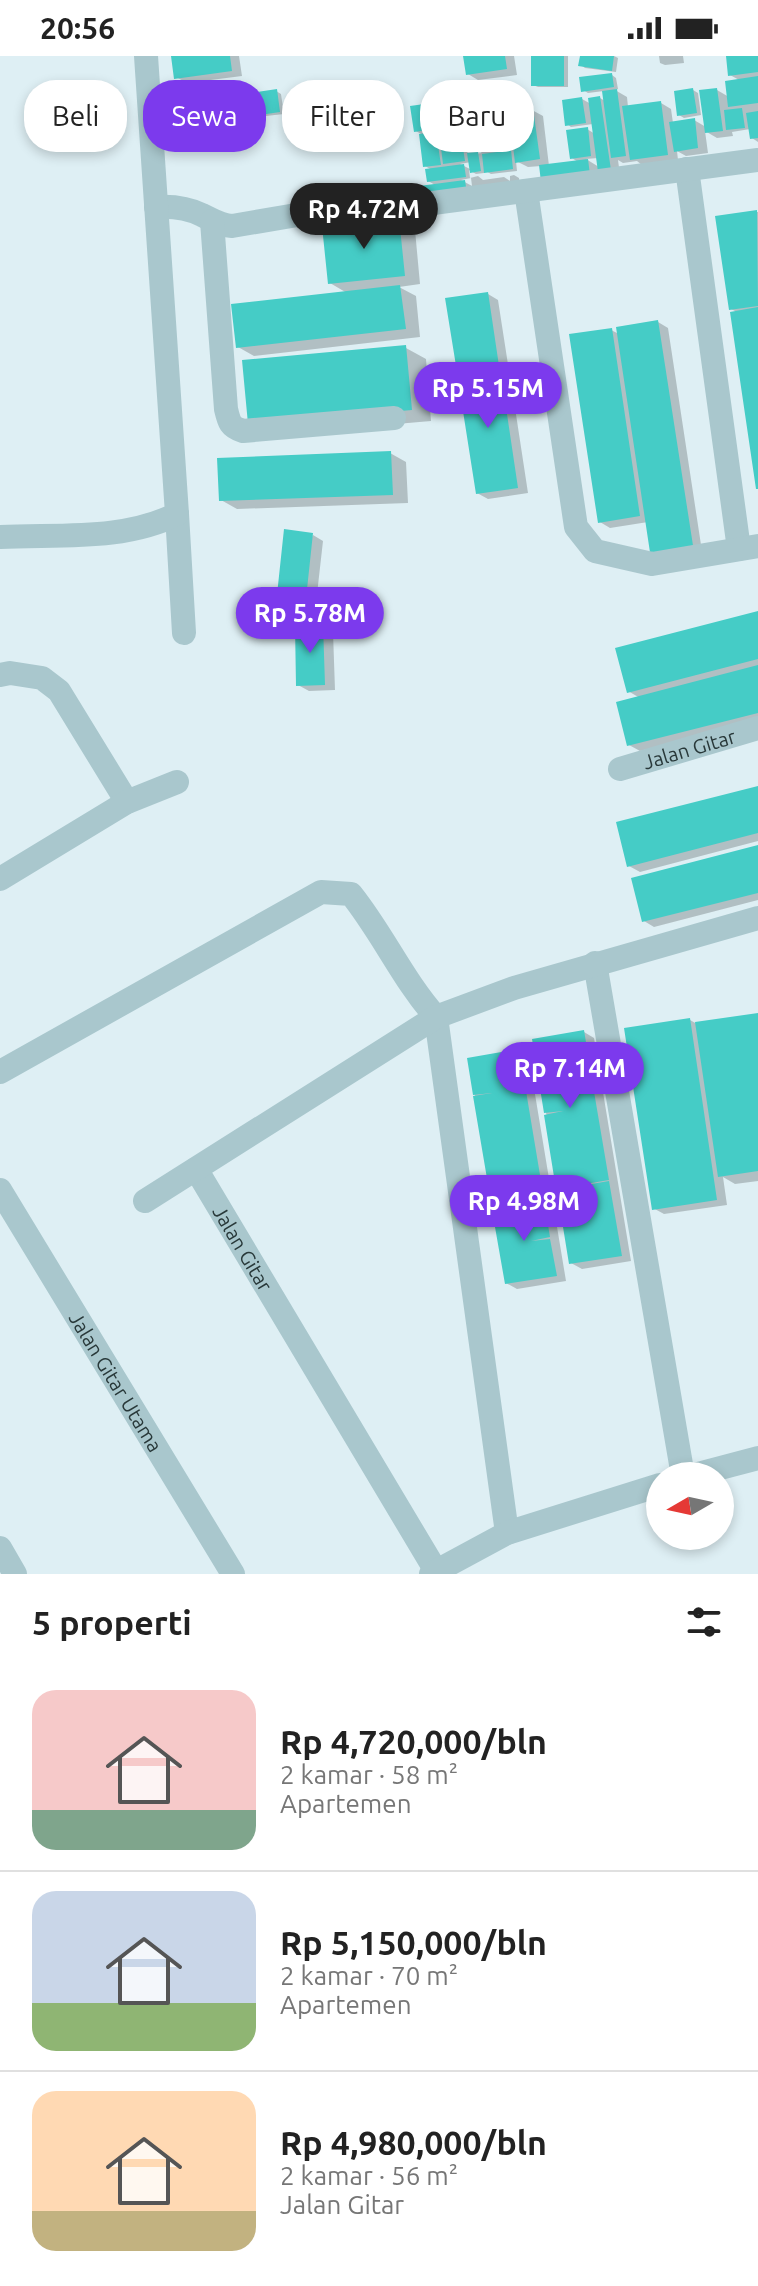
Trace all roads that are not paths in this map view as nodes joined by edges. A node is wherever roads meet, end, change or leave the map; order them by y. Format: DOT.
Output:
graph roads {
  1 [pos="146,56"];
  2 [pos="758,160"];
  3 [pos="687,169"];
  4 [pos="526,191"];
  5 [pos="391,199"];
  6 [pos="433,203"];
  7 [pos="156,207"];
  8 [pos="212,221"];
  9 [pos="394,418"];
  10 [pos="177,514"];
  11 [pos="0,537"];
  12 [pos="748,548"];
  13 [pos="184,633"];
  14 [pos="0,675"];
  15 [pos="758,728"];
  16 [pos="620,769"];
  17 [pos="177,782"];
  18 [pos="127,802"];
  19 [pos="0,879"];
  20 [pos="758,918"];
  21 [pos="595,963"];
  22 [pos="436,1017"];
  23 [pos="0,1072"];
  24 [pos="196,1169"];
  25 [pos="0,1190"];
  26 [pos="145,1201"];
  27 [pos="758,1458"];
  28 [pos="681,1462"];
  29 [pos="734,1464"];
  30 [pos="646,1489"];
  31 [pos="507,1533"];
  32 [pos="0,1548"];
  33 [pos="13,1573"];
  34 [pos="434,1573"];
  35 [pos="233,1574"];
  1 -- 7 [label="street"];
  2 -- 3 [label="street"];
  3 -- 4 [label="street"];
  3 -- 12 [label="street"];
  4 -- 6 [label="street"];
  4 -- 12 [label="street"];
  5 -- 8 [label="street"];
  7 -- 8 [label="street"];
  7 -- 10 [label="street"];
  8 -- 9 [label="street"];
  10 -- 11 [label="street"];
  10 -- 13 [label="street"];
  14 -- 18 [label="street"];
  15 -- 16 [label="street, Jalan Gitar"];
  17 -- 18 [label="street"];
  18 -- 19 [label="street"];
  20 -- 21 [label="street"];
  21 -- 22 [label="street"];
  21 -- 28 [label="street"];
  22 -- 23 [label="street"];
  22 -- 24 [label="street"];
  22 -- 31 [label="street"];
  24 -- 26 [label="street"];
  24 -- 34 [label="street, Jalan Gitar"];
  25 -- 35 [label="street, Jalan Gitar Utama"];
  27 -- 29 [label="street"];
  30 -- 31 [label="street, Jalan Gitar"];
  31 -- 34 [label="street, Jalan Gitar"];
  32 -- 33 [label="street"];
}
